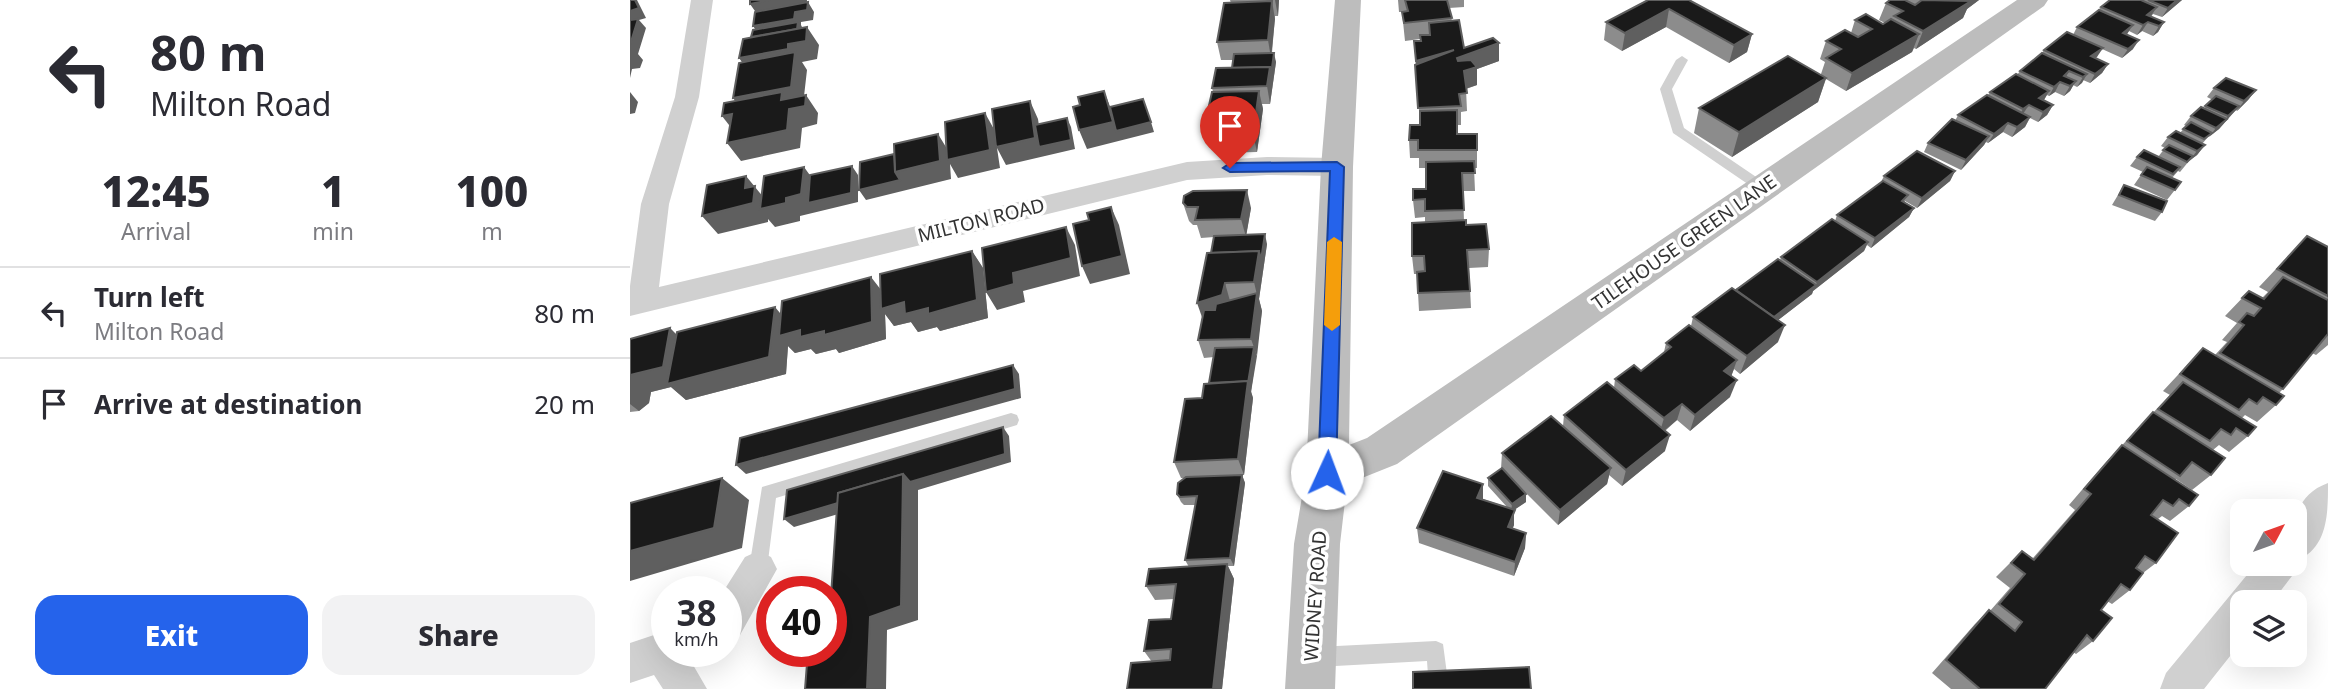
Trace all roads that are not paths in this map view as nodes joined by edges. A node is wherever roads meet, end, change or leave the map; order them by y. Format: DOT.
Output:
graph roads {
  1 [pos="702,0"];
  2 [pos="1348,0"];
  3 [pos="2035,0"];
  4 [pos="1682,60"];
  5 [pos="1337,167"];
  6 [pos="1763,188"];
  7 [pos="634,303"];
  8 [pos="1012,420"];
  9 [pos="1327,473"];
  10 [pos="2328,499"];
  11 [pos="2307,527"];
  12 [pos="758,569"];
  13 [pos="2270,576"];
  14 [pos="2258,590"];
  15 [pos="742,596"];
  16 [pos="2230,625"];
  17 [pos="665,667"];
  18 [pos="1310,673"];
  19 [pos="686,689"];
  20 [pos="1439,689"];
  21 [pos="2183,689"];
  1 -- 7 [label="street"];
  2 -- 5 [label="street, WIDNEY ROAD"];
  3 -- 6 [label="street, TILEHOUSE GREEN LANE"];
  4 -- 6 [label="lane"];
  5 -- 7 [label="street, MILTON ROAD"];
  5 -- 9 [label="street, WIDNEY ROAD"];
  6 -- 9 [label="street, TILEHOUSE GREEN LANE"];
  8 -- 12 [label="lane"];
  9 -- 18 [label="street, WIDNEY ROAD"];
  10 -- 11 [label="street"];
  12 -- 15 [label="street"];
  13 -- 14 [label="street"];
  16 -- 21 [label="street"];
  17 -- 19 [label="street"];
  18 -- 20 [label="lane"];
}
